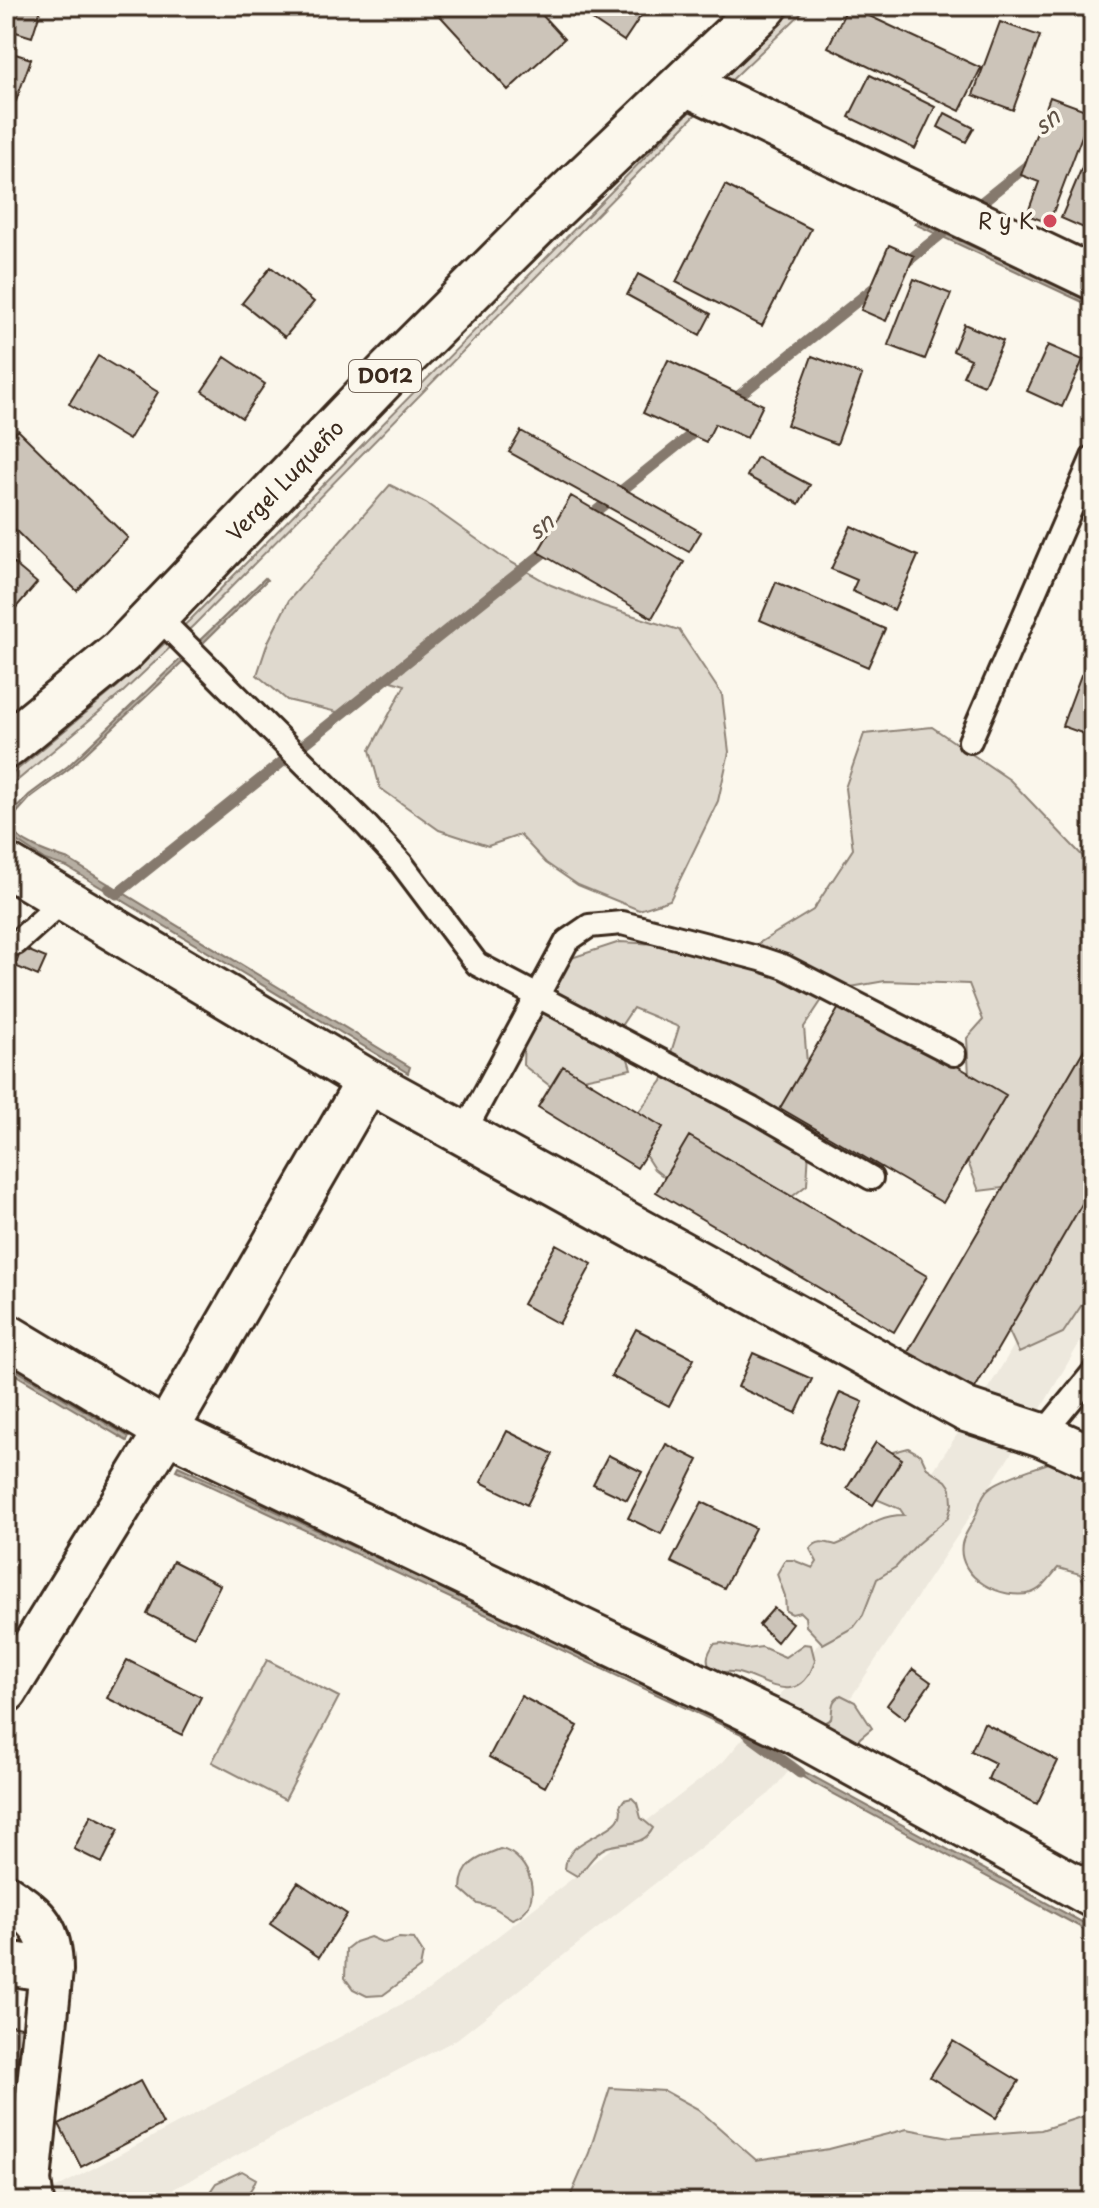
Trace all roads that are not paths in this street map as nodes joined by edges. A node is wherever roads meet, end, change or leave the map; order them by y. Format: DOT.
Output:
graph roads {
  1 [pos="765,6"];
  2 [pos="684,83"];
  3 [pos="1093,278"];
  4 [pos="1093,457"];
  5 [pos="156,615"];
  6 [pos="970,741"];
  7 [pos="6,746"];
  8 [pos="8,868"];
  9 [pos="64,900"];
  10 [pos="6,946"];
  11 [pos="537,995"];
  12 [pos="954,1054"];
  13 [pos="368,1081"];
  14 [pos="463,1134"];
  15 [pos="871,1178"];
  16 [pos="6,1335"];
  17 [pos="1093,1373"];
  18 [pos="166,1431"];
  19 [pos="1042,1435"];
  20 [pos="1093,1458"];
  21 [pos="6,1691"];
  22 [pos="6,1896"];
  23 [pos="1093,1896"];
  24 [pos="6,1963"];
  25 [pos="51,1970"];
  26 [pos="32,2202"];
  1 -- 2 [label="main road, Vergel Luqueño / D012"];
  2 -- 3 [label="street"];
  2 -- 5 [label="main road, Vergel Luqueño / D012"];
  4 -- 6 [label="lane"];
  5 -- 7 [label="main road, Vergel Luqueño / D012"];
  5 -- 11 [label="lane"];
  8 -- 9 [label="street"];
  9 -- 10 [label="lane"];
  9 -- 13 [label="street"];
  11 -- 12 [label="lane"];
  11 -- 14 [label="lane"];
  11 -- 15 [label="lane"];
  13 -- 14 [label="street"];
  13 -- 18 [label="street"];
  14 -- 19 [label="street"];
  16 -- 18 [label="street"];
  17 -- 19 [label="lane"];
  18 -- 21 [label="street"];
  18 -- 23 [label="street"];
  19 -- 20 [label="street"];
  22 -- 25 [label="street"];
  24 -- 25 [label="street"];
  25 -- 26 [label="street"];
}
